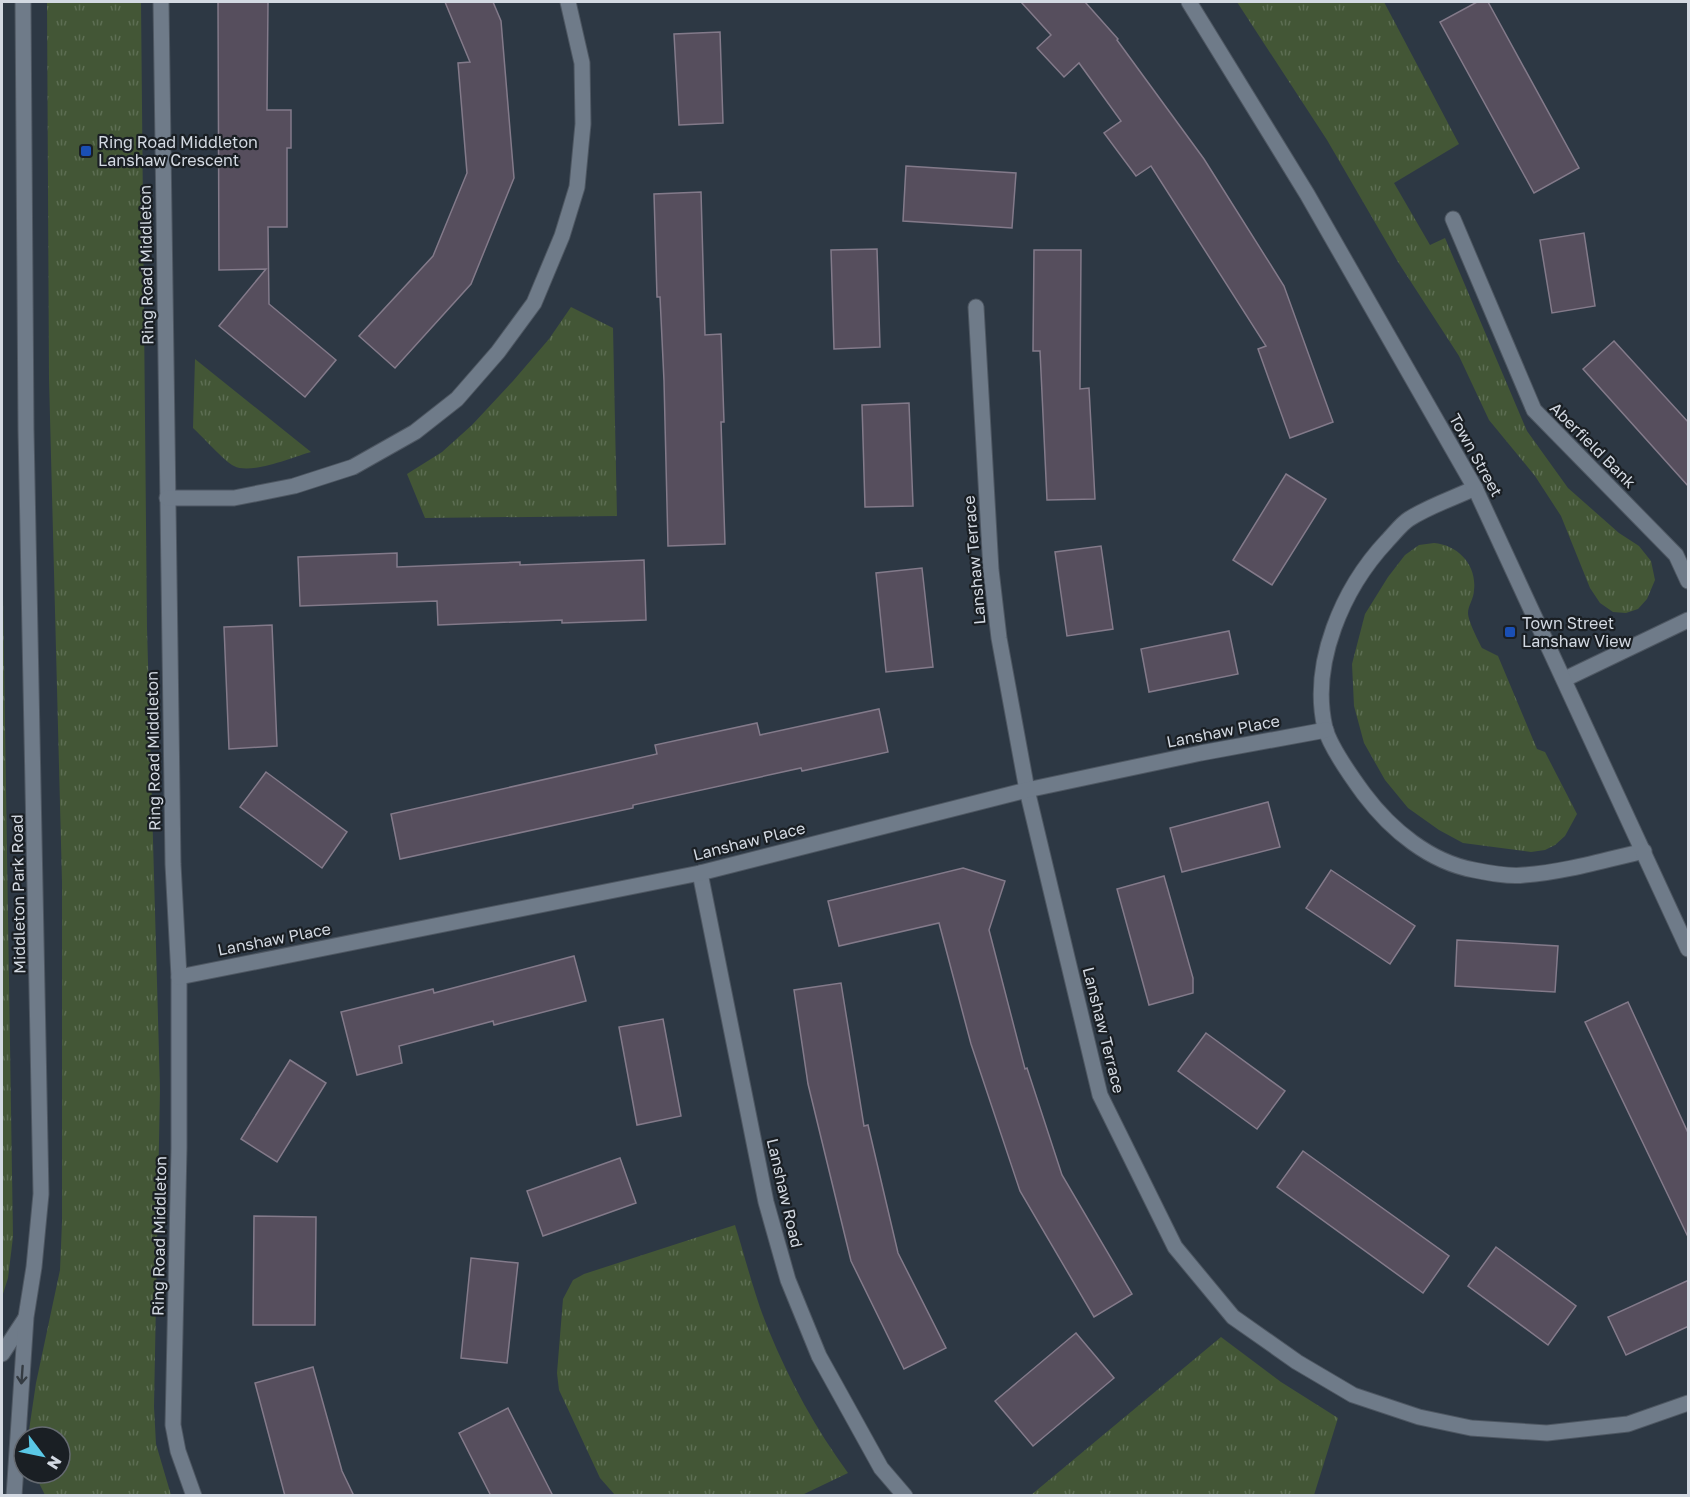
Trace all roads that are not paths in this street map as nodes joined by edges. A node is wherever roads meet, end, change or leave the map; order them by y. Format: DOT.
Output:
graph roads {
  1 [pos="23,2"];
  2 [pos="161,2"];
  3 [pos="568,2"];
  4 [pos="1189,2"];
  5 [pos="1453,219"];
  6 [pos="976,307"];
  7 [pos="1475,488"];
  8 [pos="167,498"];
  9 [pos="1689,581"];
  10 [pos="1689,620"];
  11 [pos="1565,679"];
  12 [pos="1326,730"];
  13 [pos="1027,790"];
  14 [pos="1644,850"];
  15 [pos="700,873"];
  16 [pos="1689,949"];
  17 [pos="179,977"];
  18 [pos="26,1317"];
  19 [pos="2,1354"];
  20 [pos="1689,1403"];
  21 [pos="14,1496"];
  22 [pos="194,1496"];
  23 [pos="905,1496"];
  1 -- 18 [label="street, Middleton Park Road"];
  2 -- 8 [label="street, Ring Road Middleton"];
  3 -- 8 [label="street"];
  4 -- 7 [label="street, Town Street"];
  5 -- 9 [label="street, Aberfield Bank"];
  6 -- 13 [label="street, Lanshaw Terrace"];
  7 -- 11 [label="street, Town Street"];
  7 -- 12 [label="street"];
  8 -- 17 [label="street, Ring Road Middleton"];
  10 -- 11 [label="street"];
  11 -- 14 [label="street, Town Street"];
  12 -- 13 [label="street, Lanshaw Place"];
  12 -- 14 [label="street"];
  13 -- 15 [label="street, Lanshaw Place"];
  13 -- 20 [label="street, Lanshaw Terrace"];
  14 -- 16 [label="street, Town Street"];
  15 -- 17 [label="street, Lanshaw Place"];
  15 -- 23 [label="street, Lanshaw Road"];
  17 -- 22 [label="street, Ring Road Middleton"];
  18 -- 19 [label="street, Middleton Park Road"];
  18 -- 21 [label="street, Middleton Park Road, one-way"];
}
